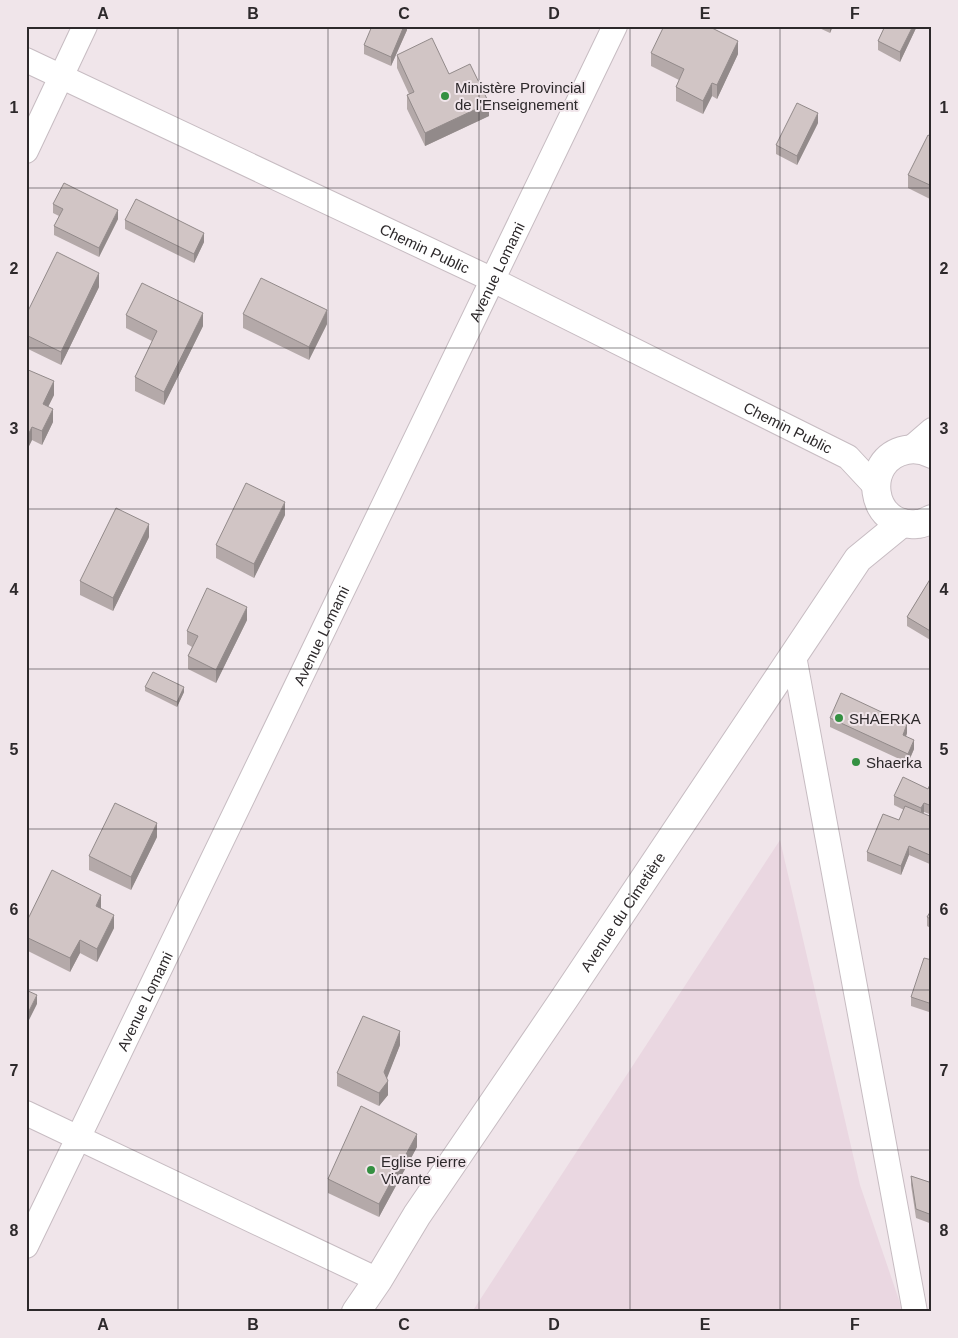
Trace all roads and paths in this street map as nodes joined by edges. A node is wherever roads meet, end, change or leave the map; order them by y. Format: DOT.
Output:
graph roads {
  1 [pos="85,26"];
  2 [pos="615,26"];
  3 [pos="26,60"];
  4 [pos="61,78"];
  5 [pos="26,151"];
  6 [pos="492,280"];
  7 [pos="932,430"];
  8 [pos="911,453"];
  9 [pos="848,457"];
  10 [pos="877,494"];
  11 [pos="932,519"];
  12 [pos="902,523"];
  13 [pos="858,559"];
  14 [pos="794,656"];
  15 [pos="26,1113"];
  16 [pos="78,1137"];
  17 [pos="26,1246"];
  18 [pos="378,1280"];
  19 [pos="356,1312"];
  20 [pos="915,1312"];
  1 -- 4 [label="street"];
  2 -- 6 [label="street, Avenue Lomami"];
  3 -- 4 [label="street, Chemin Public"];
  4 -- 5 [label="street"];
  4 -- 6 [label="street, Chemin Public"];
  6 -- 9 [label="street, Chemin Public"];
  6 -- 16 [label="street, Avenue Lomami"];
  7 -- 8 [label="street"];
  8 -- 9 [label="street"];
  8 -- 10 [label="street"];
  9 -- 10 [label="street"];
  10 -- 12 [label="street"];
  10 -- 13 [label="street"];
  11 -- 12 [label="street"];
  12 -- 13 [label="street, Avenue du Cimetière"];
  13 -- 14 [label="street, Avenue du Cimetière"];
  14 -- 18 [label="street, Avenue du Cimetière"];
  14 -- 20 [label="street"];
  15 -- 16 [label="street"];
  16 -- 17 [label="street, Avenue Lomami"];
  16 -- 18 [label="street"];
  18 -- 19 [label="street, Avenue du Cimetière"];
}
